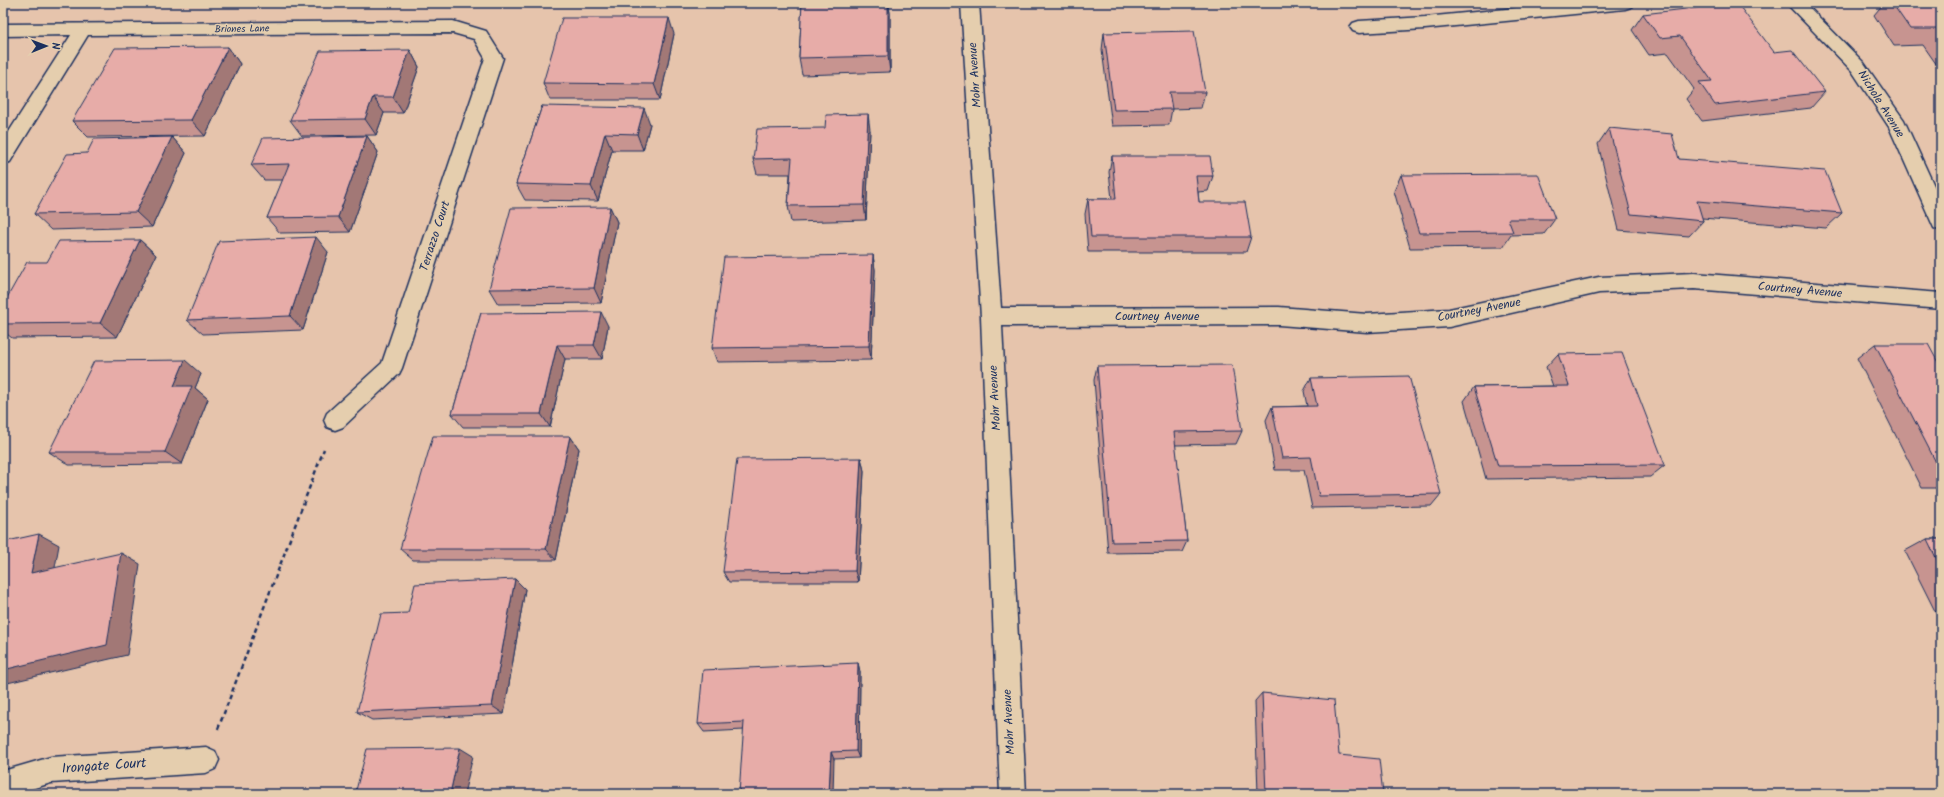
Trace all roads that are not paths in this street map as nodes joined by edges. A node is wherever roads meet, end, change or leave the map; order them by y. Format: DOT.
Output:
graph roads {
  1 [pos="970,3"];
  2 [pos="1624,3"];
  3 [pos="1794,3"];
  4 [pos="1359,28"];
  5 [pos="3,30"];
  6 [pos="83,30"];
  7 [pos="480,34"];
  8 [pos="3,157"];
  9 [pos="1941,223"];
  10 [pos="1941,301"];
  11 [pos="992,317"];
  12 [pos="335,420"];
  13 [pos="206,760"];
  14 [pos="3,784"];
  15 [pos="1013,794"];
  1 -- 11 [label="street, Mohr Avenue"];
  2 -- 4 [label="street"];
  3 -- 9 [label="street, Nichole Avenue"];
  5 -- 6 [label="street, Briones Lane"];
  6 -- 7 [label="street, Briones Lane"];
  6 -- 8 [label="street"];
  7 -- 12 [label="street, Terrazzo Court"];
  10 -- 11 [label="street, Courtney Avenue"];
  11 -- 15 [label="street, Mohr Avenue"];
  13 -- 14 [label="street, Irongate Court"];
}
